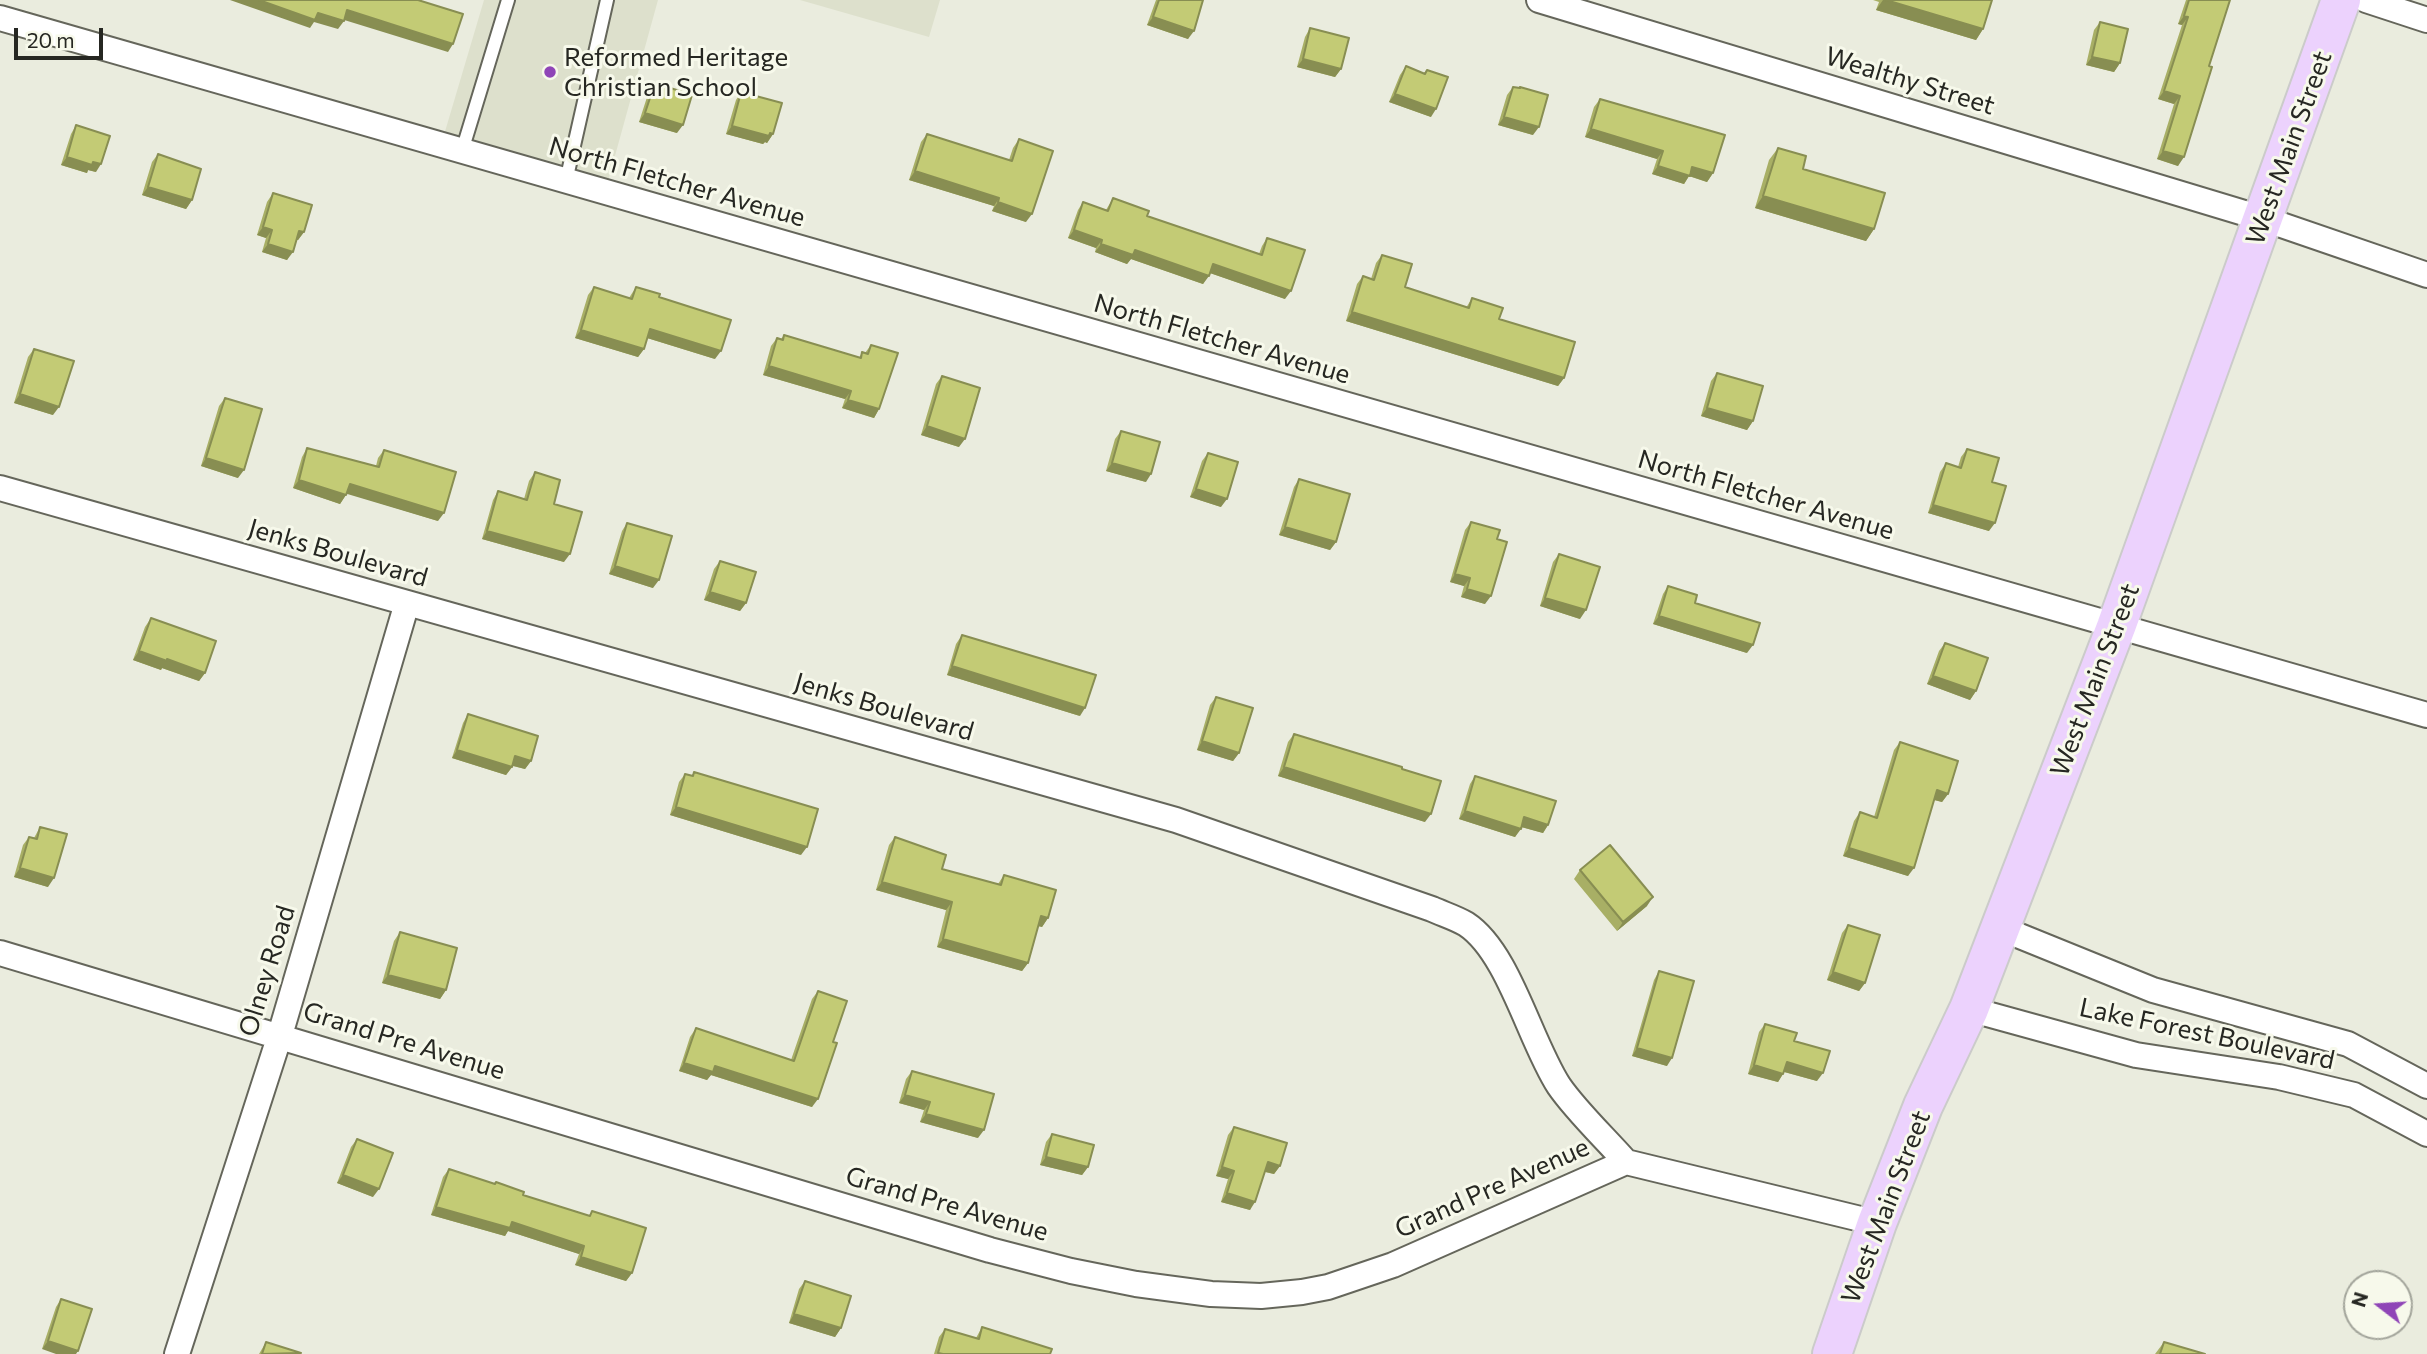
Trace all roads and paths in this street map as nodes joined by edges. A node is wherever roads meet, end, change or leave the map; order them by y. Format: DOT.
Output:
graph roads {
  1 [pos="508,0"];
  2 [pos="607,0"];
  3 [pos="1539,0"];
  4 [pos="2341,0"];
  5 [pos="2366,0"];
  6 [pos="0,18"];
  7 [pos="2427,20"];
  8 [pos="462,151"];
  9 [pos="566,181"];
  10 [pos="2264,219"];
  11 [pos="2427,275"];
  12 [pos="0,488"];
  13 [pos="407,603"];
  14 [pos="2116,627"];
  15 [pos="2427,715"];
  16 [pos="2000,928"];
  17 [pos="0,953"];
  18 [pos="1969,1009"];
  19 [pos="280,1035"];
  20 [pos="2427,1086"];
  21 [pos="2427,1134"];
  22 [pos="1626,1162"];
  23 [pos="1877,1223"];
  24 [pos="177,1354"];
  25 [pos="1832,1354"];
  1 -- 8 [label="lane"];
  2 -- 9 [label="lane"];
  3 -- 10 [label="street, Wealthy Street"];
  4 -- 10 [label="main road, West Main Street"];
  5 -- 7 [label="street"];
  6 -- 8 [label="street, North Fletcher Avenue"];
  8 -- 9 [label="street, North Fletcher Avenue"];
  9 -- 14 [label="street, North Fletcher Avenue"];
  10 -- 11 [label="street, Wealthy Street"];
  10 -- 14 [label="main road, West Main Street"];
  12 -- 13 [label="street, Jenks Boulevard"];
  13 -- 19 [label="street, Olney Road"];
  13 -- 22 [label="street, Jenks Boulevard"];
  14 -- 15 [label="street, North Fletcher Avenue"];
  14 -- 16 [label="main road, West Main Street"];
  16 -- 18 [label="main road, West Main Street"];
  16 -- 20 [label="street, Lake Forest Boulevard"];
  17 -- 19 [label="street, Grand Pre Avenue"];
  18 -- 21 [label="street, Lake Forest Boulevard"];
  18 -- 23 [label="main road, West Main Street"];
  19 -- 22 [label="street, Grand Pre Avenue"];
  19 -- 24 [label="street, Olney Road"];
  22 -- 23 [label="street, Grand Pre Avenue"];
  23 -- 25 [label="main road, West Main Street"];
}
